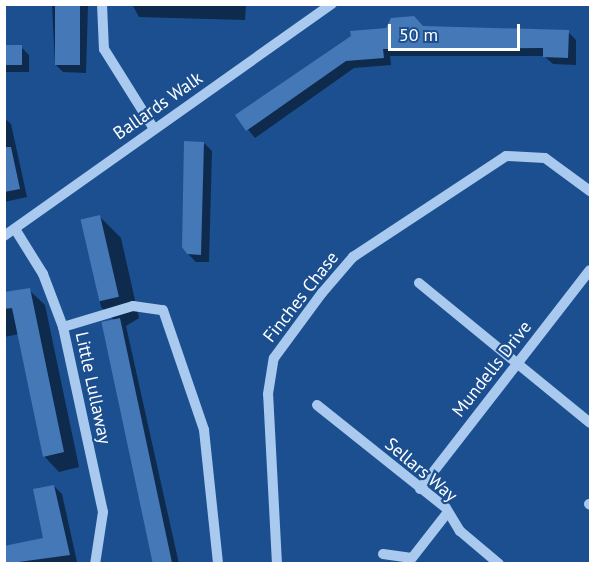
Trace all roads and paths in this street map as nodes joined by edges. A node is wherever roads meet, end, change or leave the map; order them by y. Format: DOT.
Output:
graph roads {
  1 [pos="102,4"];
  2 [pos="332,4"];
  3 [pos="154,129"];
  4 [pos="591,191"];
  5 [pos="15,229"];
  6 [pos="4,236"];
  7 [pos="591,270"];
  8 [pos="419,283"];
  9 [pos="63,327"];
  10 [pos="517,364"];
  11 [pos="317,405"];
  12 [pos="591,423"];
  13 [pos="420,489"];
  14 [pos="448,512"];
  15 [pos="383,554"];
  16 [pos="95,564"];
  17 [pos="218,564"];
  18 [pos="277,564"];
  19 [pos="499,564"];
  1 -- 3 [label="street"];
  2 -- 3 [label="street, Ballards Walk"];
  3 -- 5 [label="street, Ballards Walk"];
  4 -- 18 [label="street, Finches Chase"];
  5 -- 6 [label="street, Ballards Walk"];
  5 -- 9 [label="street, Little Lullaway"];
  7 -- 10 [label="street, Mundells Drive"];
  8 -- 10 [label="street"];
  9 -- 16 [label="street, Little Lullaway"];
  9 -- 17 [label="street"];
  10 -- 12 [label="street"];
  10 -- 13 [label="street, Mundells Drive"];
  11 -- 13 [label="street, Sellars Way"];
  13 -- 14 [label="street, Sellars Way"];
  14 -- 15 [label="street"];
  14 -- 19 [label="street, Sellars Way"];
}
